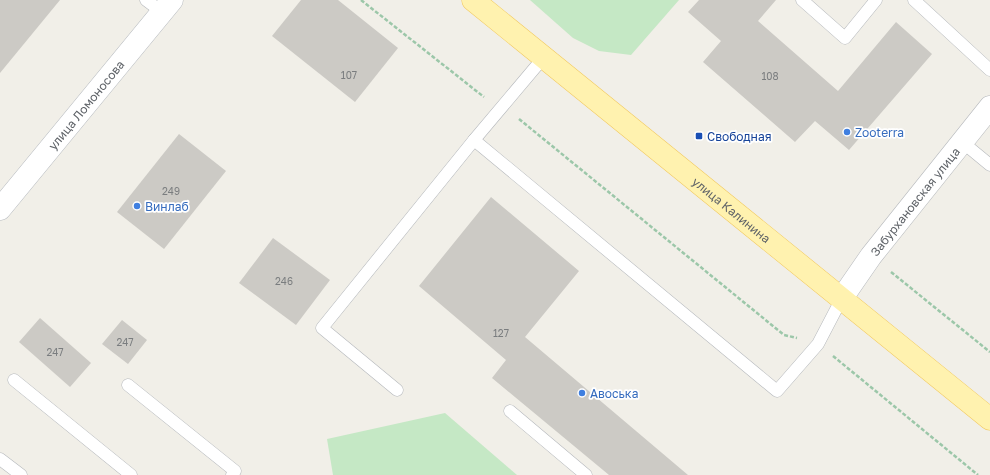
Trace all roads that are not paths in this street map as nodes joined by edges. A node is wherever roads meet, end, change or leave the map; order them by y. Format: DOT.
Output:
graph roads {
  1 [pos="473,0"];
  2 [pos="802,0"];
  3 [pos="876,0"];
  4 [pos="914,0"];
  5 [pos="160,4"];
  6 [pos="544,57"];
  7 [pos="990,70"];
  8 [pos="990,106"];
  9 [pos="474,140"];
  10 [pos="960,141"];
  11 [pos="990,165"];
  12 [pos="0,209"];
  13 [pos="842,298"];
  14 [pos="14,380"];
  15 [pos="128,386"];
  16 [pos="397,390"];
  17 [pos="510,411"];
  18 [pos="990,419"];
  19 [pos="0,458"];
  20 [pos="20,475"];
  21 [pos="131,475"];
  22 [pos="232,475"];
  23 [pos="586,475"];
  1 -- 6 [label="main road, улица Калинина"];
  2 -- 3 [label="lane"];
  4 -- 7 [label="lane"];
  5 -- 12 [label="street, улица Ломоносова"];
  6 -- 9 [label="lane"];
  6 -- 13 [label="main road, улица Калинина"];
  8 -- 10 [label="street, Забурхановская улица"];
  9 -- 13 [label="lane"];
  9 -- 16 [label="lane"];
  10 -- 11 [label="lane"];
  10 -- 13 [label="street, Забурхановская улица"];
  13 -- 18 [label="main road, улица Калинина"];
  14 -- 21 [label="lane"];
  15 -- 22 [label="lane"];
  17 -- 23 [label="lane"];
  19 -- 20 [label="lane"];
}
